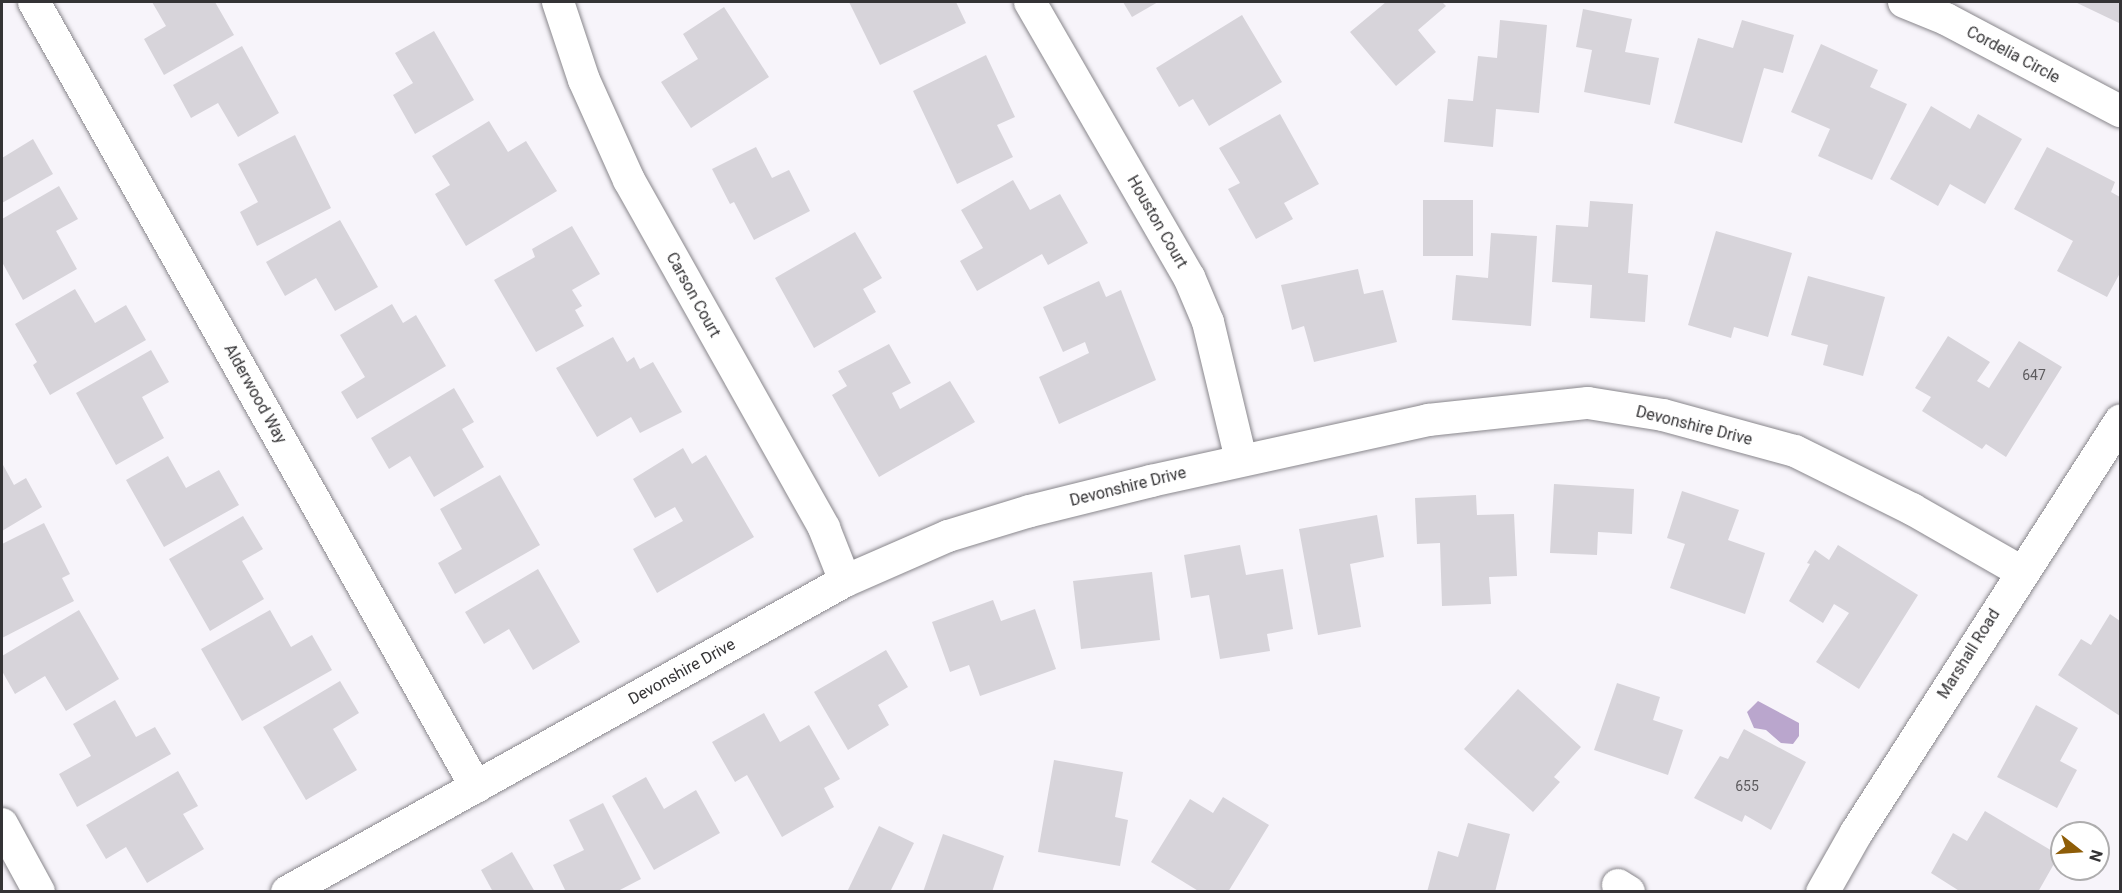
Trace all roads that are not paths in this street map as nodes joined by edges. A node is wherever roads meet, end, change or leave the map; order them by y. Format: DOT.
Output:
graph roads {
  1 [pos="34,2"];
  2 [pos="558,2"];
  3 [pos="1030,2"];
  4 [pos="1904,2"];
  5 [pos="2121,111"];
  6 [pos="2121,420"];
  7 [pos="1241,459"];
  8 [pos="2022,572"];
  9 [pos="845,581"];
  10 [pos="476,787"];
  11 [pos="2,824"];
  12 [pos="39,891"];
  13 [pos="287,891"];
  14 [pos="1822,891"];
  1 -- 10 [label="street, Alderwood Way"];
  2 -- 9 [label="street, Carson Court"];
  3 -- 7 [label="street, Houston Court"];
  4 -- 5 [label="street, Cordelia Circle"];
  6 -- 8 [label="street, Marshall Road"];
  7 -- 8 [label="street, Devonshire Drive"];
  7 -- 9 [label="street, Devonshire Drive"];
  8 -- 14 [label="street, Marshall Road"];
  9 -- 10 [label="street, Devonshire Drive"];
  10 -- 13 [label="street, Devonshire Drive"];
  11 -- 12 [label="street"];
}
